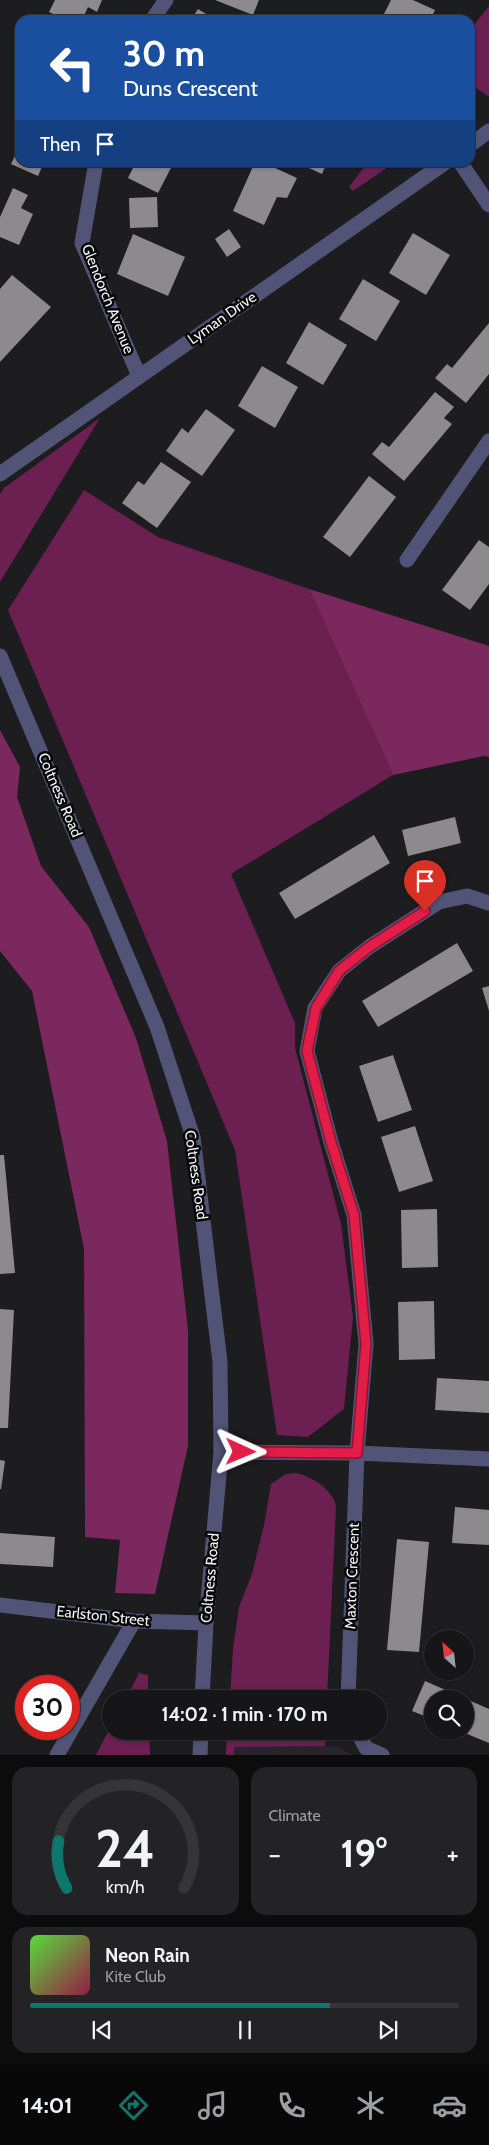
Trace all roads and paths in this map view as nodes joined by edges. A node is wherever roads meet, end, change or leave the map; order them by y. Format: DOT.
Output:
graph roads {
  1 [pos="166,0"];
  2 [pos="156,15"];
  3 [pos="489,131"];
  4 [pos="475,141"];
  5 [pos="95,167"];
  6 [pos="439,167"];
  7 [pos="463,167"];
  8 [pos="489,205"];
  9 [pos="139,376"];
  10 [pos="489,441"];
  11 [pos="0,474"];
  12 [pos="407,560"];
  13 [pos="0,656"];
  14 [pos="489,903"];
  15 [pos="221,1452"];
  16 [pos="357,1453"];
  17 [pos="489,1459"];
  18 [pos="0,1606"];
  19 [pos="134,1621"];
  20 [pos="206,1623"];
  21 [pos="202,1690"];
  22 [pos="348,1690"];
  23 [pos="201,1740"];
  24 [pos="362,1740"];
  25 [pos="57,1755"];
  26 [pos="200,1755"];
  27 [pos="382,1755"];
  1 -- 2 [label="street"];
  3 -- 4 [label="street"];
  5 -- 9 [label="street, Glendorch Avenue"];
  6 -- 9 [label="street, Lyman Drive"];
  7 -- 8 [label="street"];
  9 -- 11 [label="street, Lyman Drive"];
  10 -- 12 [label="street"];
  13 -- 15 [label="street, Coltness Road"];
  14 -- 16 [label="street, Maxton Crescent"];
  15 -- 16 [label="street"];
  15 -- 20 [label="street, Coltness Road"];
  16 -- 17 [label="street"];
  16 -- 22 [label="street, Maxton Crescent"];
  18 -- 19 [label="street, Earlston Street"];
  19 -- 20 [label="street, Earlston Street"];
  19 -- 25 [label="street"];
  20 -- 21 [label="street, Coltness Road"];
  23 -- 26 [label="street"];
  24 -- 27 [label="street"];
}
